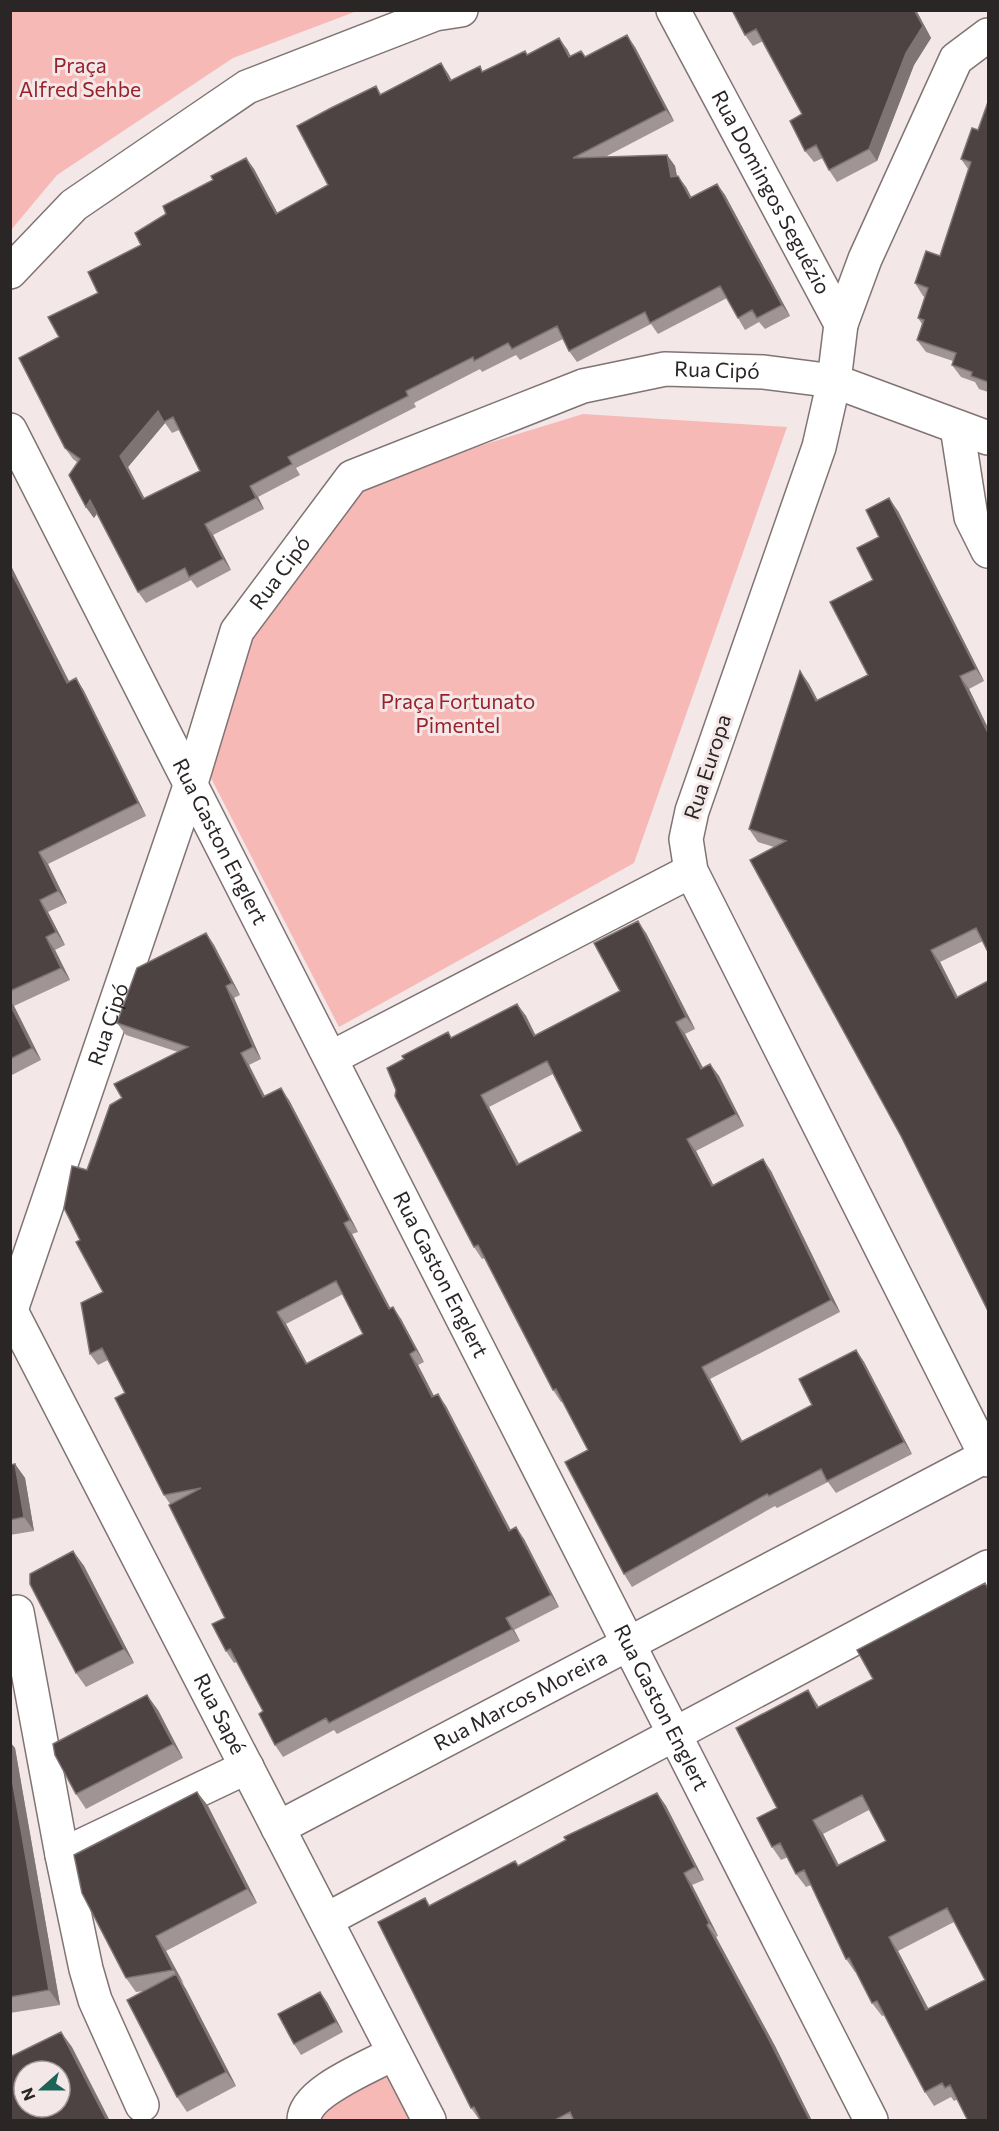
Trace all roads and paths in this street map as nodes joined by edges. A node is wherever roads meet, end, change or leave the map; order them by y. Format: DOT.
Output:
graph roads {
  1 [pos="461,10"];
  2 [pos="673,10"];
  3 [pos="987,36"];
  4 [pos="10,272"];
  5 [pos="841,324"];
  6 [pos="834,381"];
  7 [pos="957,427"];
  8 [pos="10,429"];
  9 [pos="988,438"];
  10 [pos="988,551"];
  11 [pos="191,783"];
  12 [pos="691,871"];
  13 [pos="331,1058"];
  14 [pos="11,1309"];
  15 [pos="987,1458"];
  16 [pos="988,1567"];
  17 [pos="17,1612"];
  18 [pos="629,1644"];
  19 [pos="675,1734"];
  20 [pos="247,1767"];
  21 [pos="278,1828"];
  22 [pos="62,1855"];
  23 [pos="326,1920"];
  24 [pos="394,2053"];
  25 [pos="142,2105"];
  26 [pos="304,2121"];
  27 [pos="429,2121"];
  28 [pos="871,2121"];
  1 -- 4 [label="street"];
  2 -- 5 [label="street, Rua Domingos Seguézio"];
  3 -- 5 [label="street"];
  5 -- 6 [label="street"];
  6 -- 7 [label="street, Rua Cipó"];
  6 -- 11 [label="street, Rua Cipó"];
  6 -- 12 [label="street, Rua Europa"];
  7 -- 9 [label="street, Rua Cipó"];
  7 -- 10 [label="street"];
  8 -- 11 [label="street, Rua Gaston Englert"];
  11 -- 13 [label="street, Rua Gaston Englert"];
  11 -- 14 [label="street, Rua Cipó"];
  12 -- 13 [label="street"];
  12 -- 15 [label="street, Rua Europa"];
  13 -- 18 [label="street, Rua Gaston Englert"];
  14 -- 20 [label="street, Rua Sapé"];
  15 -- 18 [label="street, Rua Marcos Moreira"];
  16 -- 19 [label="street"];
  17 -- 22 [label="street"];
  18 -- 19 [label="street, Rua Gaston Englert"];
  18 -- 21 [label="street, Rua Marcos Moreira"];
  19 -- 23 [label="street"];
  19 -- 28 [label="street, Rua Gaston Englert"];
  20 -- 21 [label="street, Rua Sapé"];
  20 -- 22 [label="street"];
  21 -- 23 [label="street, Rua Sapé"];
  22 -- 25 [label="street"];
  23 -- 24 [label="street, Rua Sapé"];
  24 -- 26 [label="street"];
  24 -- 27 [label="street, Rua Sapé"];
}
